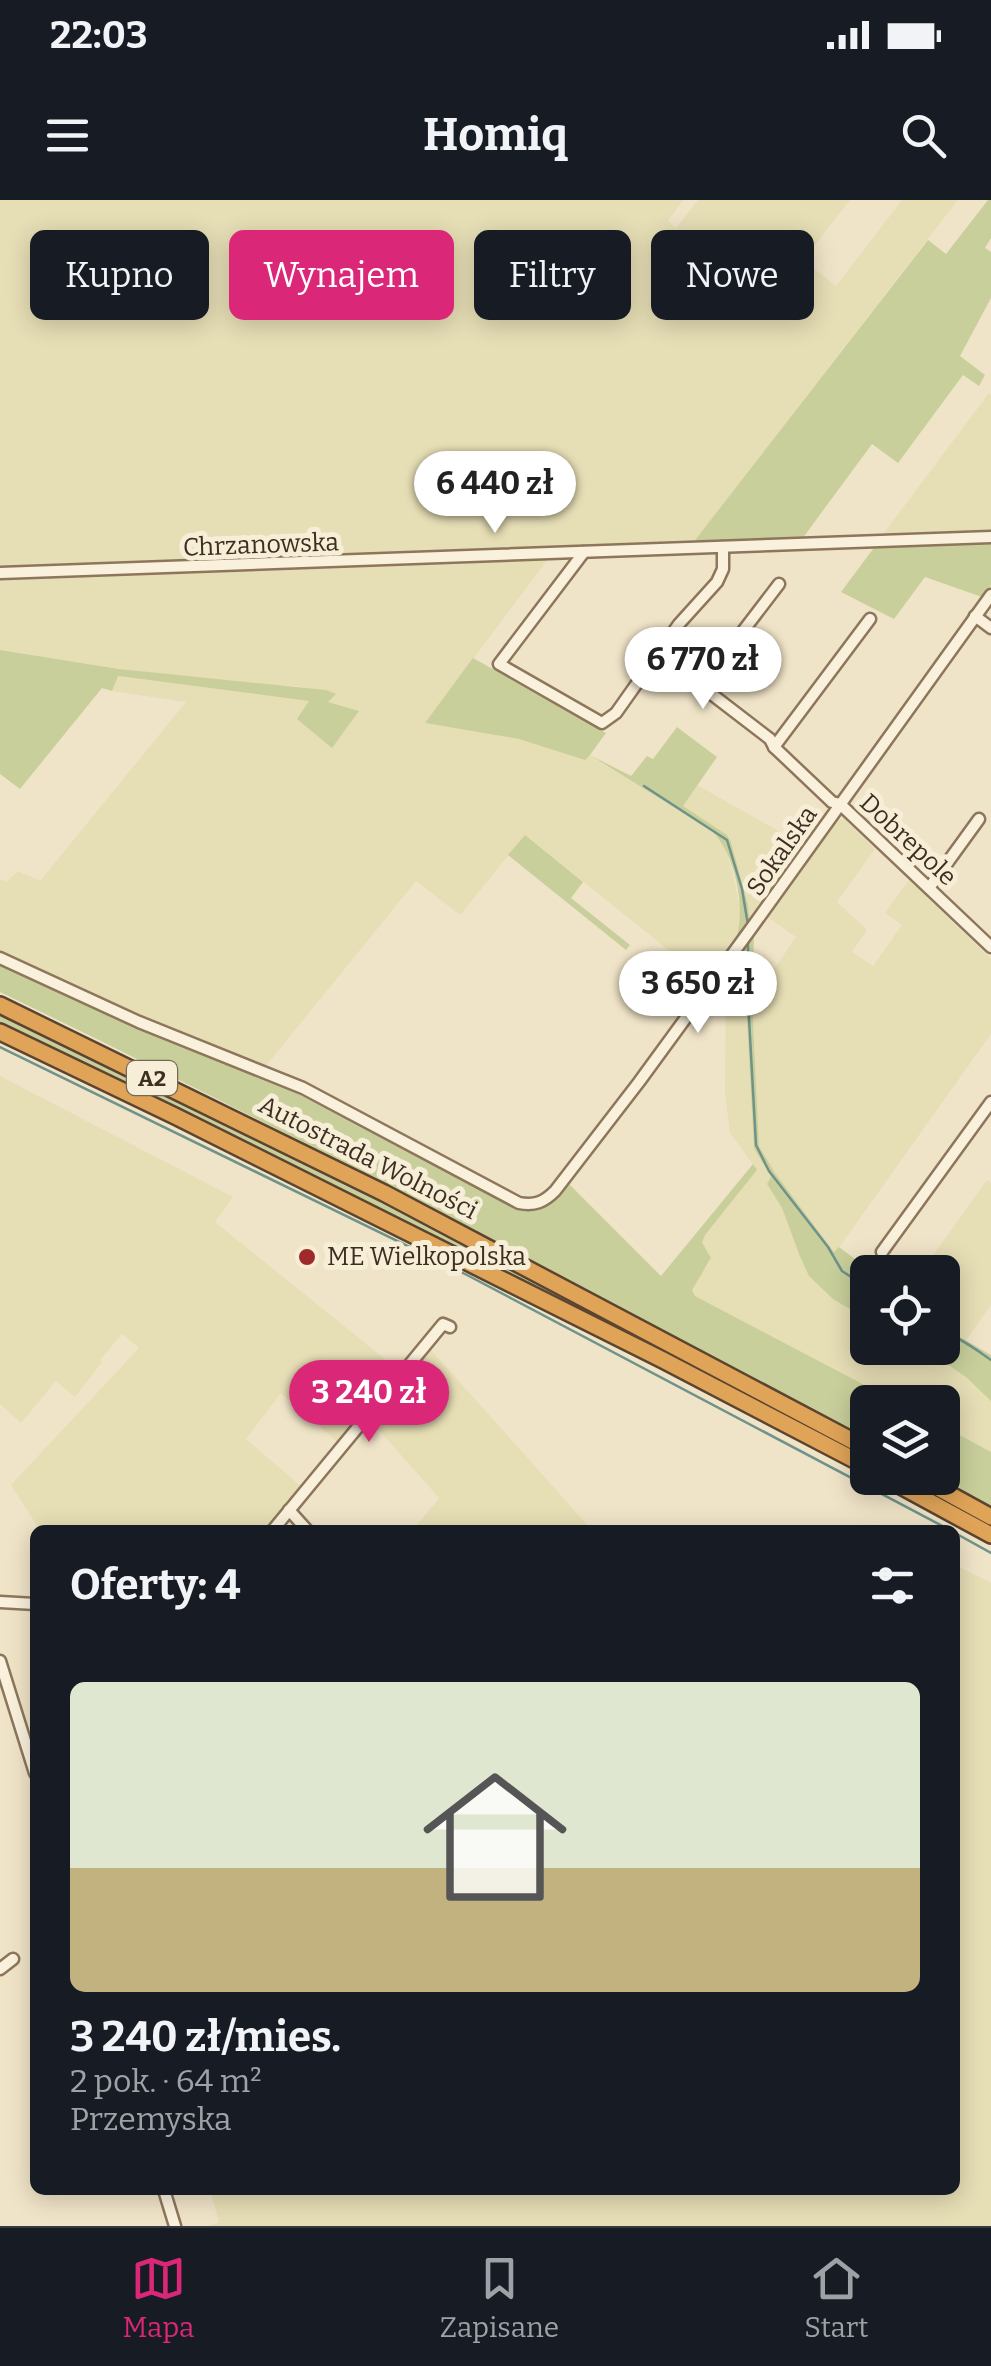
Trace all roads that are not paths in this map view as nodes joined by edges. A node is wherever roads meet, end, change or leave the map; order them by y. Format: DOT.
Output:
graph roads {
  1 [pos="991,538"];
  2 [pos="723,548"];
  3 [pos="584,552"];
  4 [pos="0,573"];
  5 [pos="778,584"];
  6 [pos="991,595"];
  7 [pos="975,616"];
  8 [pos="870,619"];
  9 [pos="991,628"];
  10 [pos="657,656"];
  11 [pos="701,686"];
  12 [pos="774,746"];
  13 [pos="840,804"];
  14 [pos="980,819"];
  15 [pos="929,888"];
  16 [pos="991,947"];
  17 [pos="0,958"];
  18 [pos="0,1005"];
  19 [pos="0,1034"];
  20 [pos="991,1102"];
  21 [pos="882,1252"];
  22 [pos="450,1328"];
  23 [pos="850,1440"];
  24 [pos="850,1459"];
  25 [pos="917,1495"];
  26 [pos="952,1495"];
  27 [pos="289,1510"];
  28 [pos="991,1516"];
  29 [pos="277,1525"];
  30 [pos="302,1525"];
  31 [pos="991,1535"];
  32 [pos="0,1602"];
  33 [pos="30,1604"];
  34 [pos="0,1661"];
  35 [pos="30,1757"];
  36 [pos="12,1959"];
  37 [pos="0,1969"];
  38 [pos="166,2195"];
  39 [pos="176,2226"];
  1 -- 2 [label="street, Chrzanowska"];
  2 -- 3 [label="street, Chrzanowska"];
  2 -- 10 [label="street"];
  3 -- 4 [label="street, Chrzanowska"];
  3 -- 10 [label="street"];
  5 -- 11 [label="street"];
  6 -- 7 [label="street, Sokalska"];
  7 -- 9 [label="street"];
  7 -- 13 [label="street, Sokalska"];
  8 -- 12 [label="street"];
  10 -- 11 [label="street, Dobrepole"];
  11 -- 12 [label="street, Dobrepole"];
  12 -- 13 [label="street, Dobrepole"];
  13 -- 15 [label="street, Dobrepole"];
  13 -- 17 [label="street, Sokalska"];
  14 -- 15 [label="street"];
  15 -- 16 [label="street, Dobrepole"];
  18 -- 23 [label="highway, Autostrada Wolności / A2"];
  19 -- 24 [label="highway, Autostrada Wolności / A2"];
  20 -- 21 [label="street"];
  22 -- 27 [label="street"];
  25 -- 31 [label="highway"];
  26 -- 28 [label="highway"];
  27 -- 29 [label="street"];
  27 -- 30 [label="street"];
  32 -- 33 [label="street"];
  34 -- 35 [label="street"];
  36 -- 37 [label="street"];
  38 -- 39 [label="street"];
}
